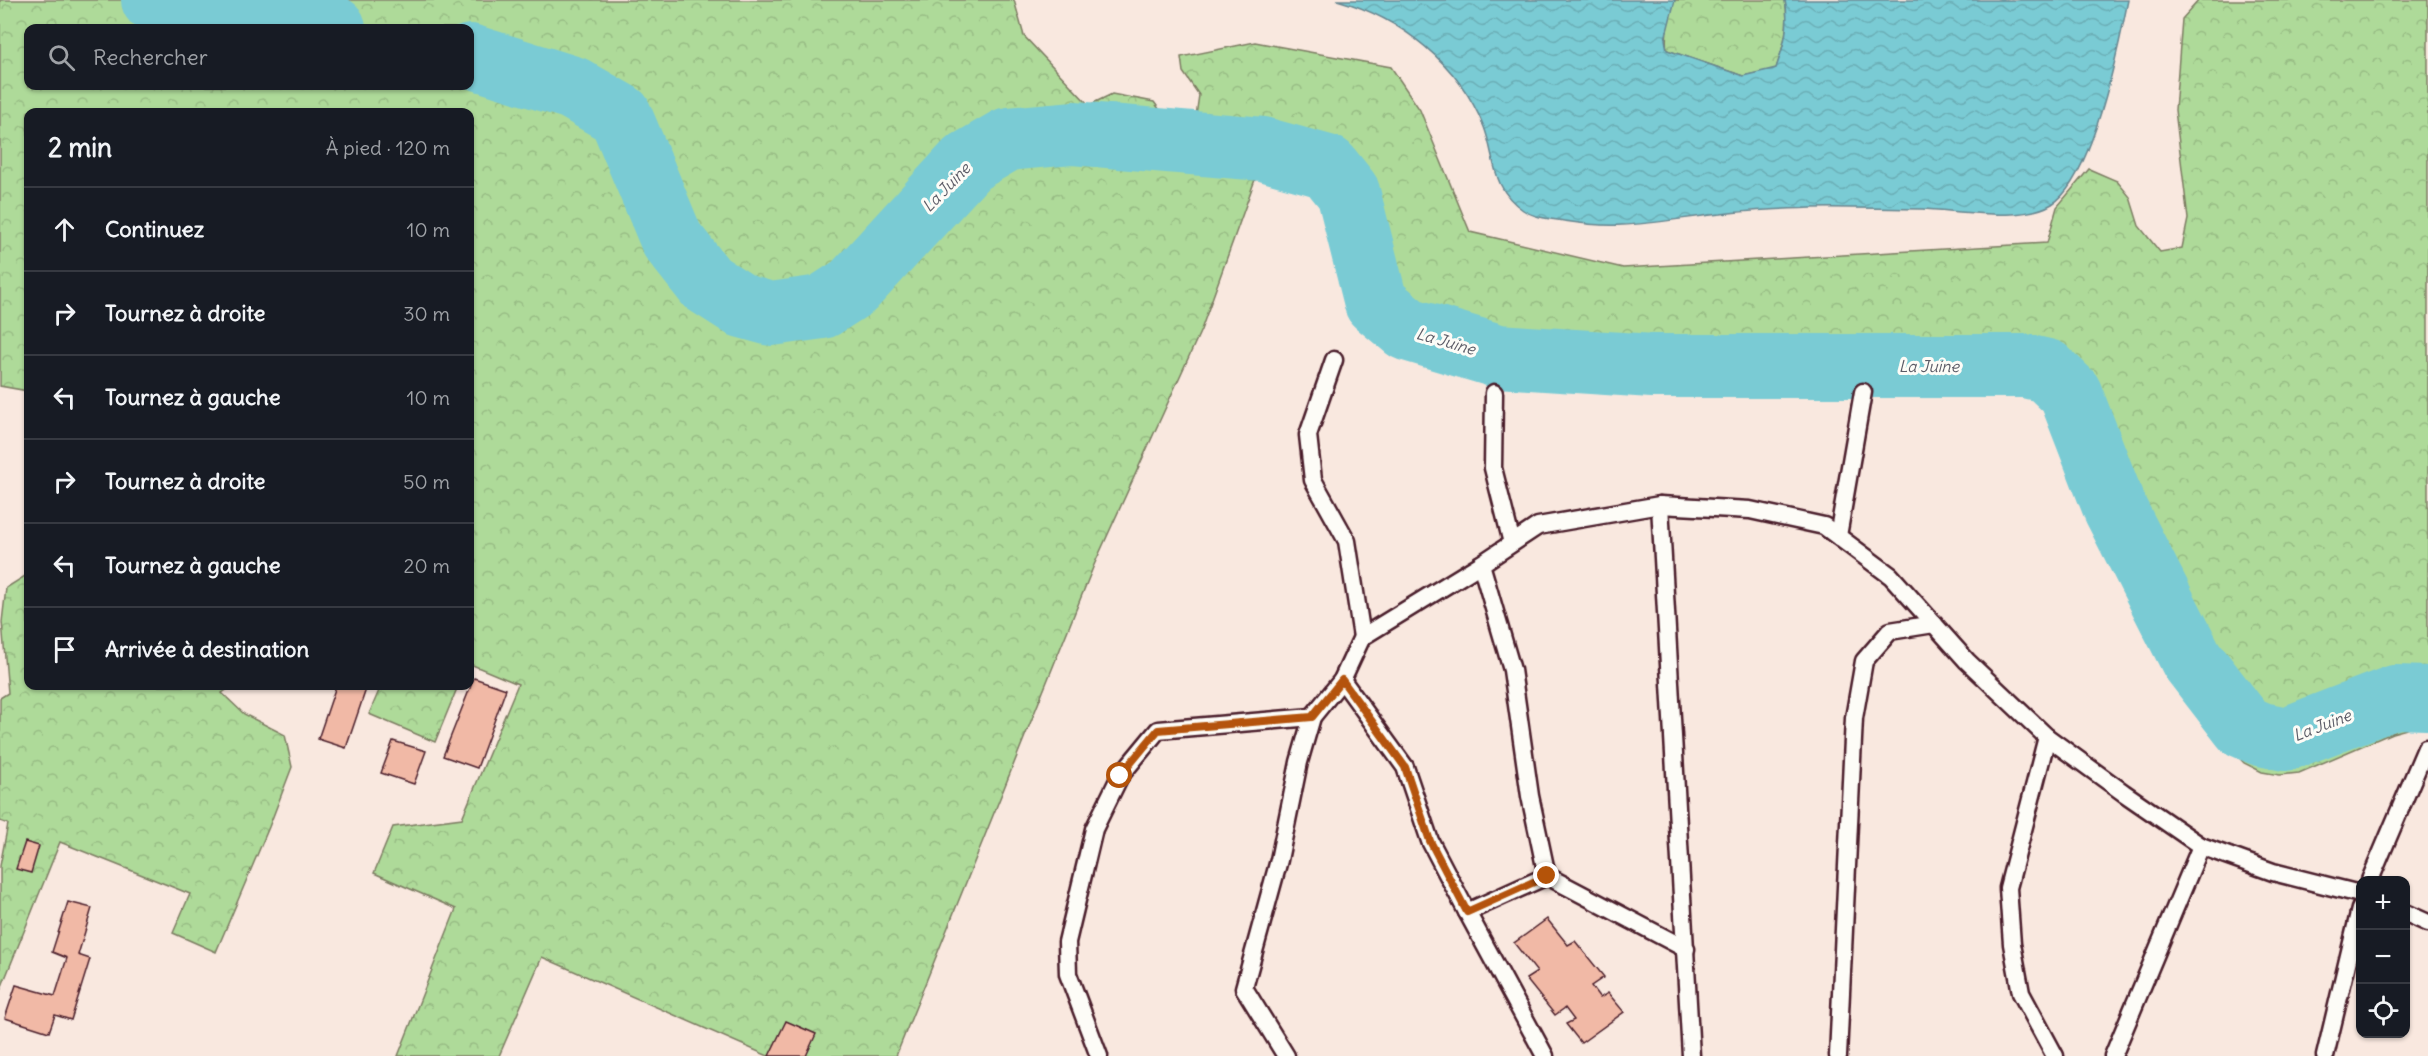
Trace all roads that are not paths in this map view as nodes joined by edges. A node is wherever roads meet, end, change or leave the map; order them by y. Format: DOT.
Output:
graph roads {
  1 [pos="1334,360"];
  2 [pos="1863,392"];
  3 [pos="1494,393"];
  4 [pos="1660,505"];
  5 [pos="1838,536"];
  6 [pos="1512,543"];
  7 [pos="1481,564"];
  8 [pos="1934,624"];
  9 [pos="1362,637"];
  10 [pos="1342,680"];
  11 [pos="1312,717"];
  12 [pos="2047,737"];
  13 [pos="2426,748"];
  14 [pos="2201,846"];
  15 [pos="1547,876"];
  16 [pos="2372,876"];
  17 [pos="2356,893"];
  18 [pos="1467,912"];
  19 [pos="2410,915"];
  20 [pos="2428,923"];
  21 [pos="2356,929"];
  22 [pos="1686,949"];
  23 [pos="1099,1056"];
  24 [pos="1286,1056"];
  25 [pos="1545,1056"];
  26 [pos="1691,1056"];
  27 [pos="1839,1056"];
  28 [pos="2055,1056"];
  29 [pos="2113,1056"];
  30 [pos="2325,1056"];
  1 -- 9 [label="lane"];
  2 -- 5 [label="lane"];
  3 -- 6 [label="lane"];
  4 -- 5 [label="lane"];
  4 -- 6 [label="lane"];
  4 -- 22 [label="lane"];
  5 -- 8 [label="lane"];
  6 -- 7 [label="lane"];
  7 -- 9 [label="lane"];
  7 -- 15 [label="lane"];
  8 -- 12 [label="lane"];
  8 -- 27 [label="lane"];
  9 -- 10 [label="lane"];
  10 -- 11 [label="lane"];
  10 -- 18 [label="lane"];
  11 -- 23 [label="lane"];
  11 -- 24 [label="lane"];
  12 -- 14 [label="lane"];
  12 -- 28 [label="lane"];
  13 -- 16 [label="lane"];
  14 -- 17 [label="lane"];
  14 -- 29 [label="lane"];
  15 -- 18 [label="lane"];
  15 -- 22 [label="lane"];
  18 -- 25 [label="lane"];
  19 -- 20 [label="lane"];
  21 -- 30 [label="lane"];
  22 -- 26 [label="lane"];
}
